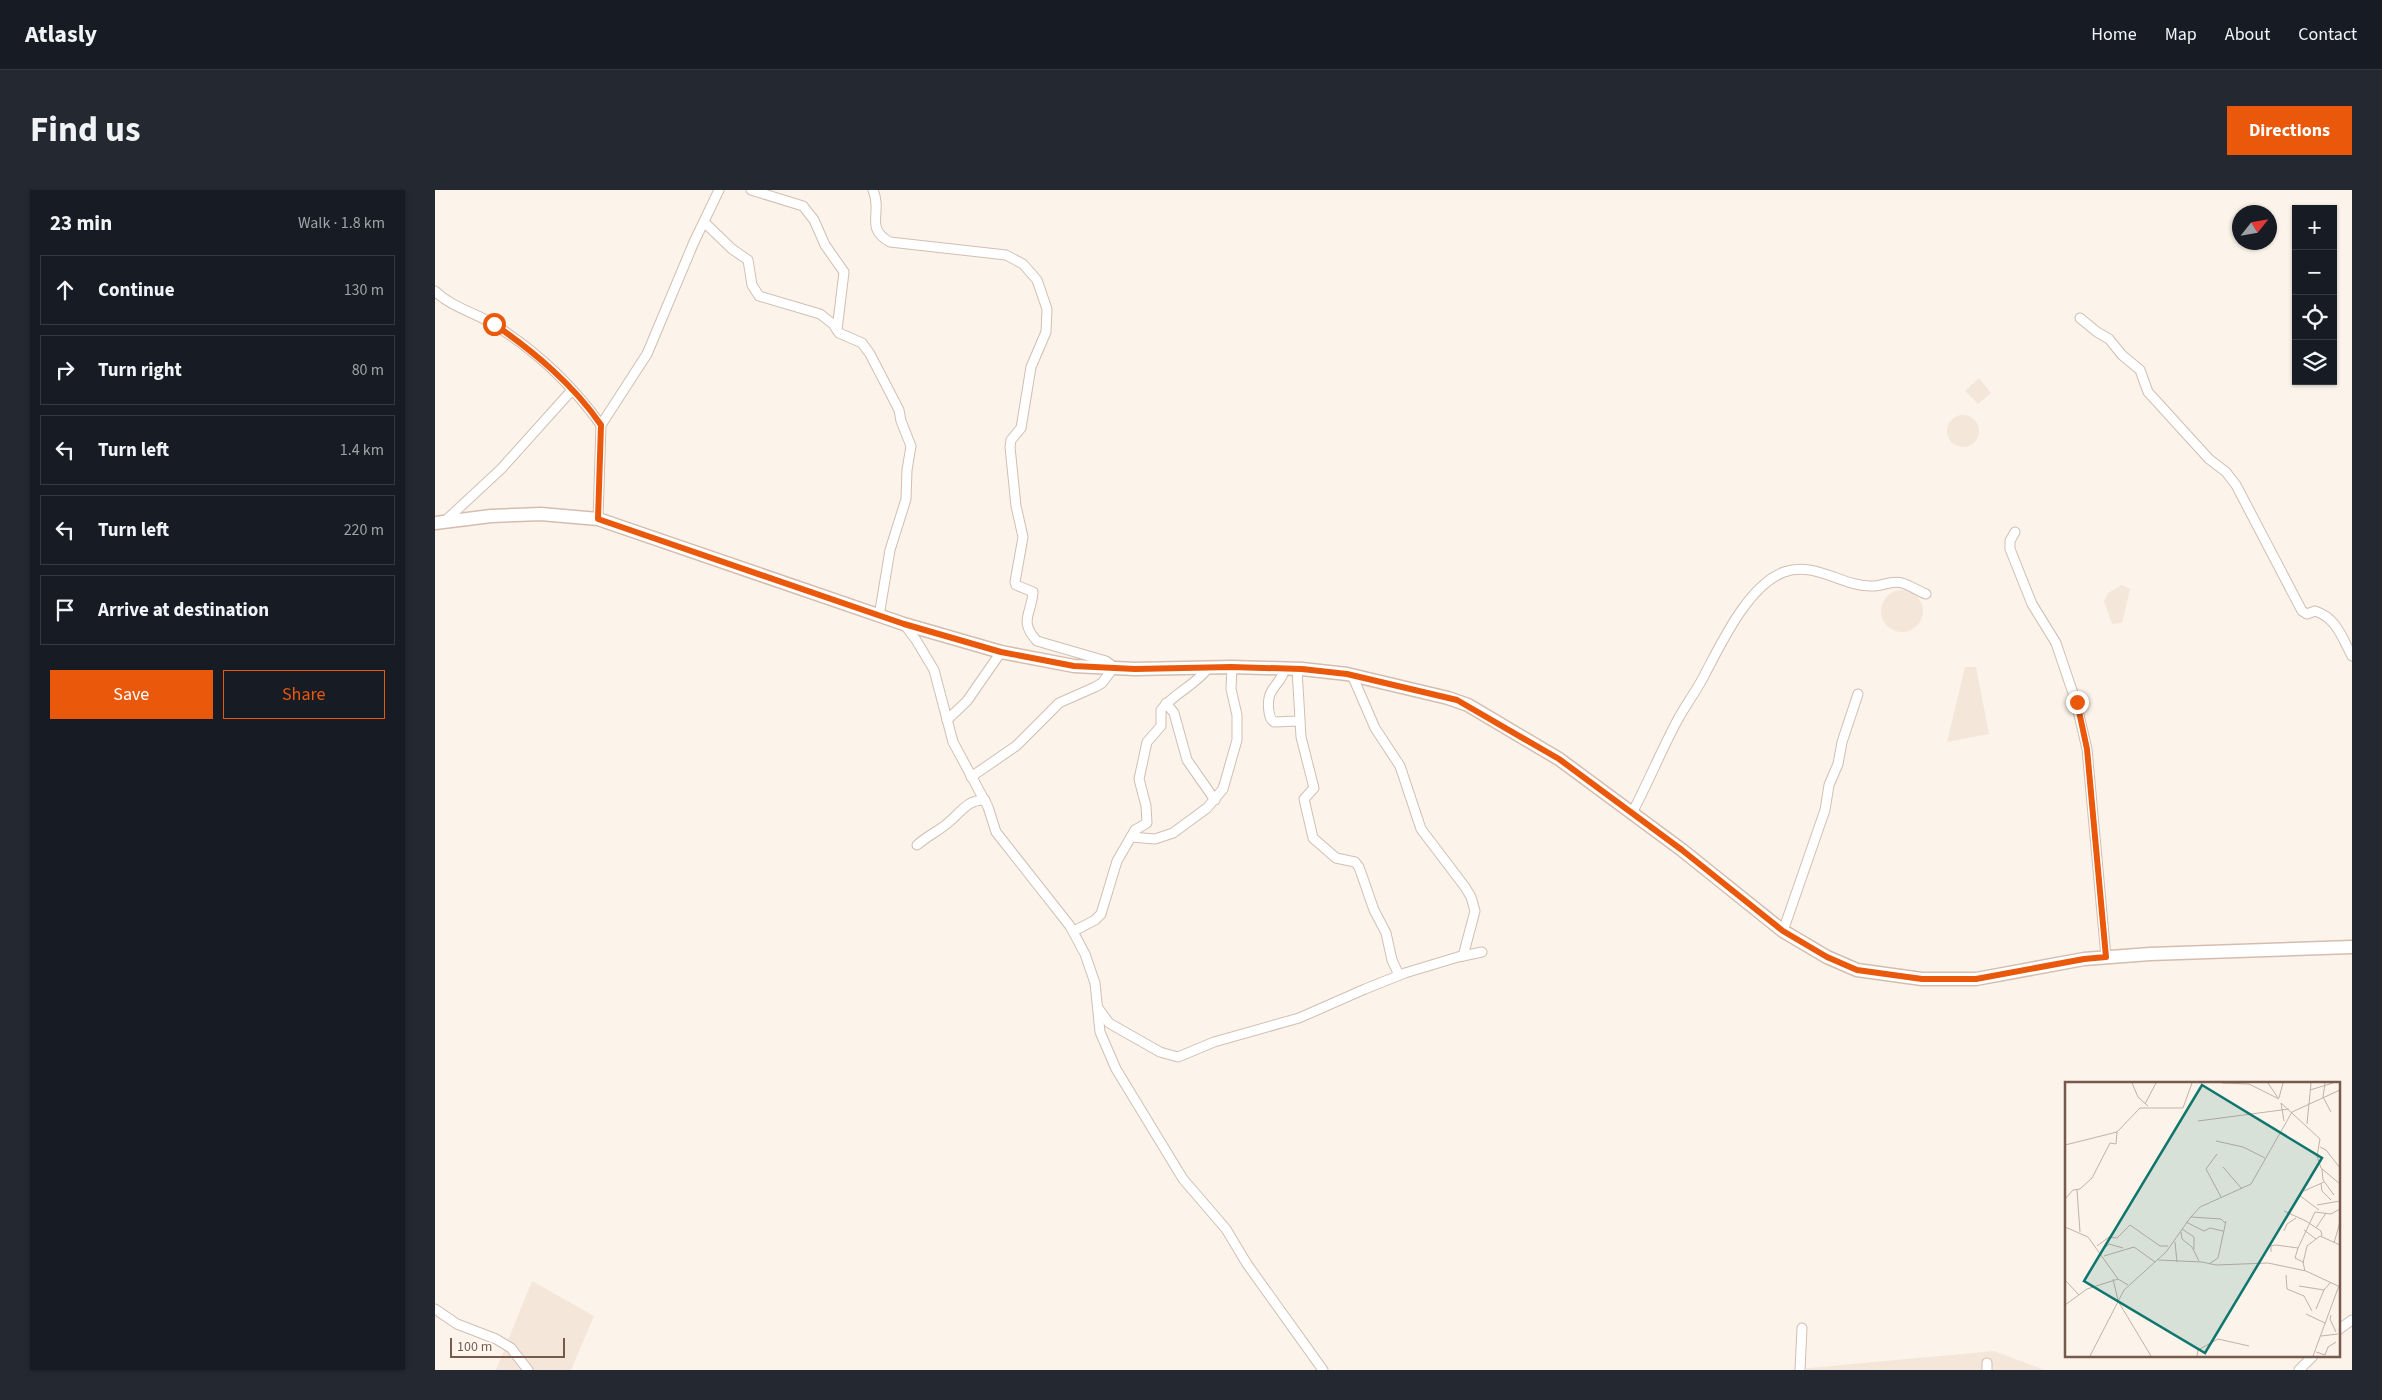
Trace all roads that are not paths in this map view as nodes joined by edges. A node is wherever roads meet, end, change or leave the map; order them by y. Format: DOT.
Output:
graph roads {
  1 [pos="719,190"];
  2 [pos="751,190"];
  3 [pos="873,190"];
  4 [pos="705,223"];
  5 [pos="435,291"];
  6 [pos="2080,318"];
  7 [pos="837,330"];
  8 [pos="572,390"];
  9 [pos="601,425"];
  10 [pos="598,519"];
  11 [pos="438,524"];
  12 [pos="2015,532"];
  13 [pos="1926,594"];
  14 [pos="879,616"];
  15 [pos="904,624"];
  16 [pos="1001,652"];
  17 [pos="2352,656"];
  18 [pos="1114,667"];
  19 [pos="1231,667"];
  20 [pos="1207,668"];
  21 [pos="1291,669"];
  22 [pos="1351,675"];
  23 [pos="1858,694"];
  24 [pos="1166,703"];
  25 [pos="947,720"];
  26 [pos="1299,722"];
  27 [pos="971,777"];
  28 [pos="985,800"];
  29 [pos="1215,800"];
  30 [pos="1632,813"];
  31 [pos="1131,837"];
  32 [pos="917,845"];
  33 [pos="1783,931"];
  34 [pos="1074,932"];
  35 [pos="2352,947"];
  36 [pos="1482,952"];
  37 [pos="1463,956"];
  38 [pos="2106,957"];
  39 [pos="1399,975"];
  40 [pos="1097,1007"];
  41 [pos="435,1309"];
  42 [pos="2352,1320"];
  43 [pos="1802,1328"];
  44 [pos="2339,1329"];
  45 [pos="2311,1358"];
  46 [pos="528,1370"];
  47 [pos="1323,1370"];
  48 [pos="1800,1370"];
  49 [pos="2299,1370"];
  1 -- 4 [label="street"];
  2 -- 7 [label="street"];
  3 -- 18 [label="street"];
  4 -- 7 [label="street"];
  4 -- 9 [label="street"];
  5 -- 8 [label="street"];
  6 -- 17 [label="street"];
  7 -- 14 [label="street"];
  8 -- 9 [label="street"];
  8 -- 11 [label="street"];
  9 -- 10 [label="street"];
  10 -- 11 [label="street"];
  10 -- 14 [label="street"];
  12 -- 38 [label="street"];
  13 -- 30 [label="street"];
  14 -- 15 [label="street"];
  15 -- 16 [label="street"];
  15 -- 25 [label="street"];
  16 -- 18 [label="street"];
  16 -- 25 [label="street"];
  18 -- 20 [label="street"];
  18 -- 27 [label="street"];
  19 -- 20 [label="street"];
  19 -- 21 [label="street"];
  19 -- 29 [label="street"];
  20 -- 24 [label="street"];
  21 -- 22 [label="street"];
  21 -- 26 [label="street"];
  21 -- 26 [label="street"];
  22 -- 30 [label="street"];
  22 -- 37 [label="street"];
  23 -- 33 [label="street"];
  24 -- 29 [label="street"];
  24 -- 31 [label="street"];
  25 -- 27 [label="street"];
  26 -- 39 [label="street"];
  27 -- 28 [label="street"];
  28 -- 32 [label="street"];
  28 -- 34 [label="street"];
  29 -- 31 [label="street"];
  30 -- 33 [label="street"];
  31 -- 34 [label="street"];
  33 -- 38 [label="street"];
  34 -- 40 [label="street"];
  35 -- 38 [label="street"];
  36 -- 37 [label="street"];
  37 -- 39 [label="street"];
  39 -- 40 [label="street"];
  40 -- 47 [label="street"];
  41 -- 46 [label="street"];
  42 -- 44 [label="street"];
  43 -- 48 [label="street"];
  45 -- 49 [label="street"];
}
